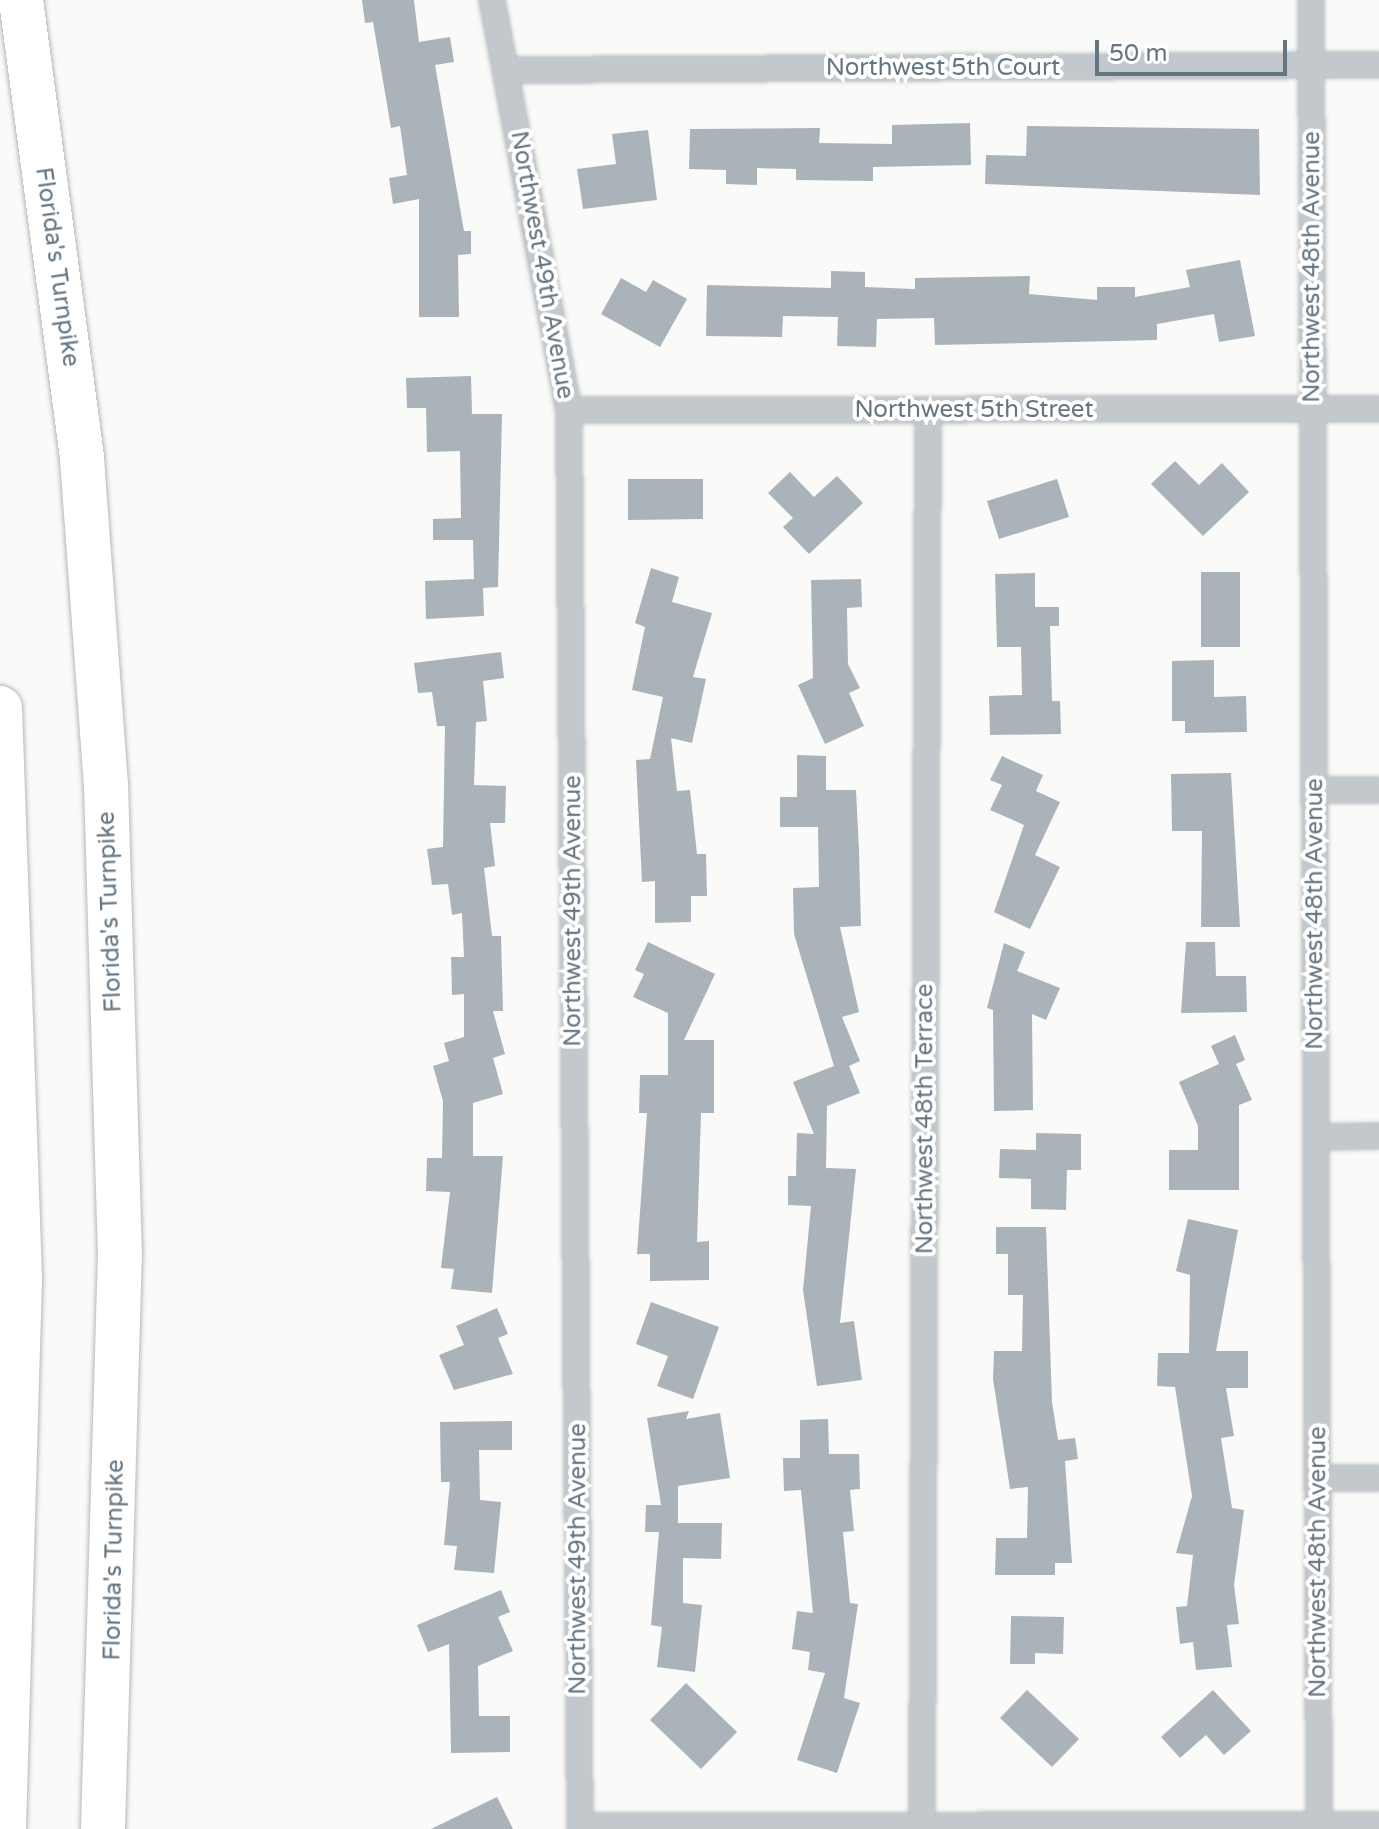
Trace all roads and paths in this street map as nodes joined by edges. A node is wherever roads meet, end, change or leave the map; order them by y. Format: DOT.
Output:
graph roads {
  1 [pos="21,0"];
  2 [pos="492,0"];
  3 [pos="1311,0"];
  4 [pos="1311,65"];
  5 [pos="1379,65"];
  6 [pos="507,70"];
  7 [pos="1313,409"];
  8 [pos="1379,409"];
  9 [pos="569,410"];
  10 [pos="928,410"];
  11 [pos="0,708"];
  12 [pos="1314,790"];
  13 [pos="1379,790"];
  14 [pos="1379,1136"];
  15 [pos="1317,1137"];
  16 [pos="1318,1478"];
  17 [pos="1379,1478"];
  18 [pos="1379,1825"];
  19 [pos="580,1827"];
  20 [pos="1319,1827"];
  21 [pos="922,1828"];
  22 [pos="4,1829"];
  23 [pos="103,1829"];
  1 -- 23 [label="highway, Florida's Turnpike"];
  2 -- 6 [label="street, Northwest 49th Avenue"];
  3 -- 4 [label="street, Northwest 48th Avenue"];
  4 -- 5 [label="street, Northwest 5th Court"];
  4 -- 6 [label="street, Northwest 5th Court"];
  4 -- 7 [label="street, Northwest 48th Avenue"];
  6 -- 9 [label="street, Northwest 49th Avenue"];
  7 -- 8 [label="street, Northwest 5th Street"];
  7 -- 10 [label="street, Northwest 5th Street"];
  7 -- 12 [label="street, Northwest 48th Avenue"];
  9 -- 10 [label="street, Northwest 5th Street"];
  9 -- 19 [label="street, Northwest 49th Avenue"];
  10 -- 21 [label="street, Northwest 48th Terrace"];
  11 -- 22 [label="highway"];
  12 -- 13 [label="street"];
  12 -- 15 [label="street, Northwest 48th Avenue"];
  14 -- 15 [label="street"];
  15 -- 16 [label="street, Northwest 48th Avenue"];
  16 -- 17 [label="street"];
  16 -- 20 [label="street, Northwest 48th Avenue"];
  18 -- 20 [label="street"];
  19 -- 21 [label="street"];
  20 -- 21 [label="street"];
}
